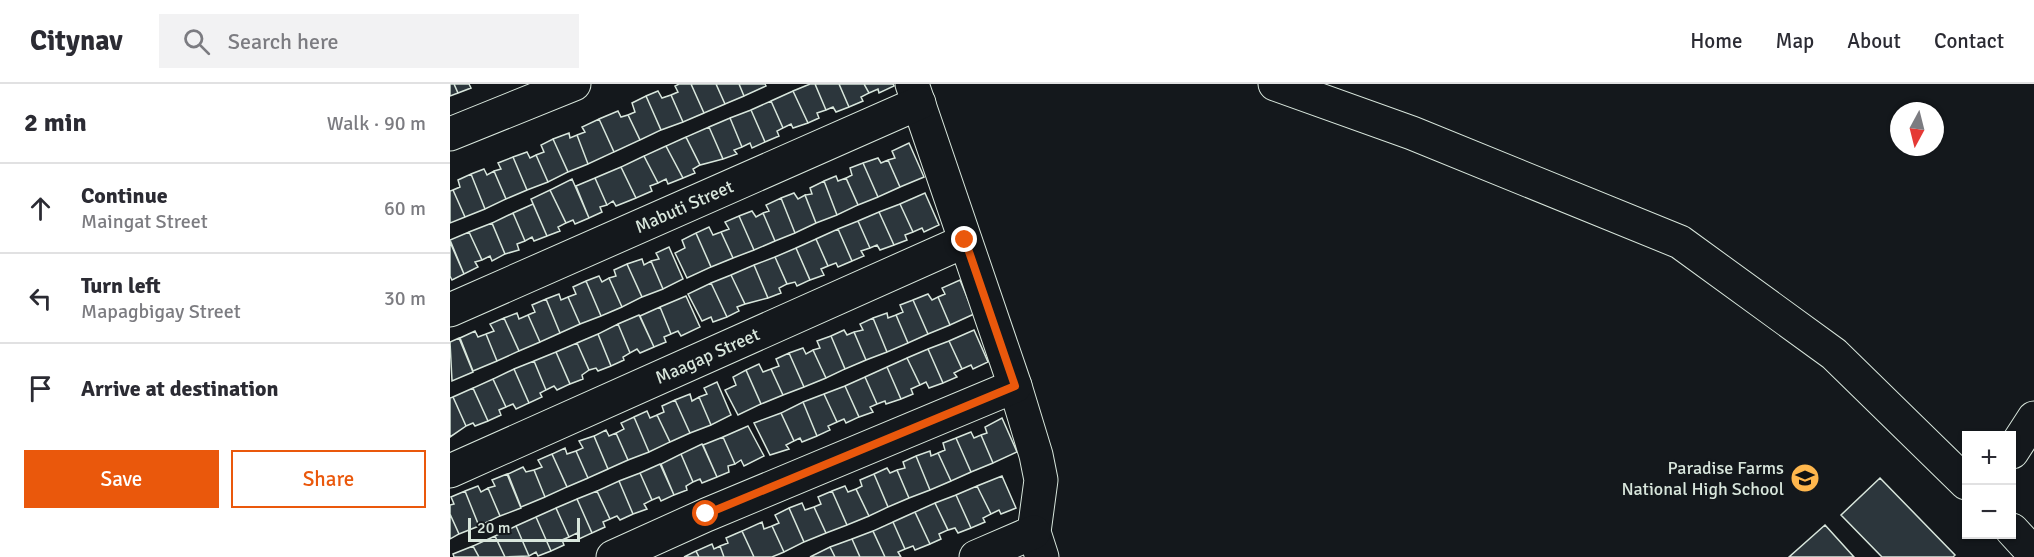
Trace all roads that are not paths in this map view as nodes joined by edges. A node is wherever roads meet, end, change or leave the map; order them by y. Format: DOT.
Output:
graph roads {
  1 [pos="574,84"];
  2 [pos="1275,84"];
  3 [pos="915,93"];
  4 [pos="450,134"];
  5 [pos="965,240"];
  6 [pos="450,310"];
  7 [pos="1015,386"];
  8 [pos="2034,418"];
  9 [pos="2016,447"];
  10 [pos="450,471"];
  11 [pos="1962,479"];
  12 [pos="2016,534"];
  13 [pos="1038,544"];
  14 [pos="2034,554"];
  15 [pos="613,557"];
  16 [pos="976,557"];
  1 -- 4 [label="street"];
  2 -- 11 [label="street"];
  3 -- 5 [label="street"];
  3 -- 6 [label="street, Mabuti Street"];
  5 -- 7 [label="street"];
  5 -- 10 [label="street, Maagap Street"];
  7 -- 13 [label="street"];
  7 -- 15 [label="street"];
  8 -- 9 [label="street"];
  12 -- 14 [label="street"];
  13 -- 16 [label="street"];
}
